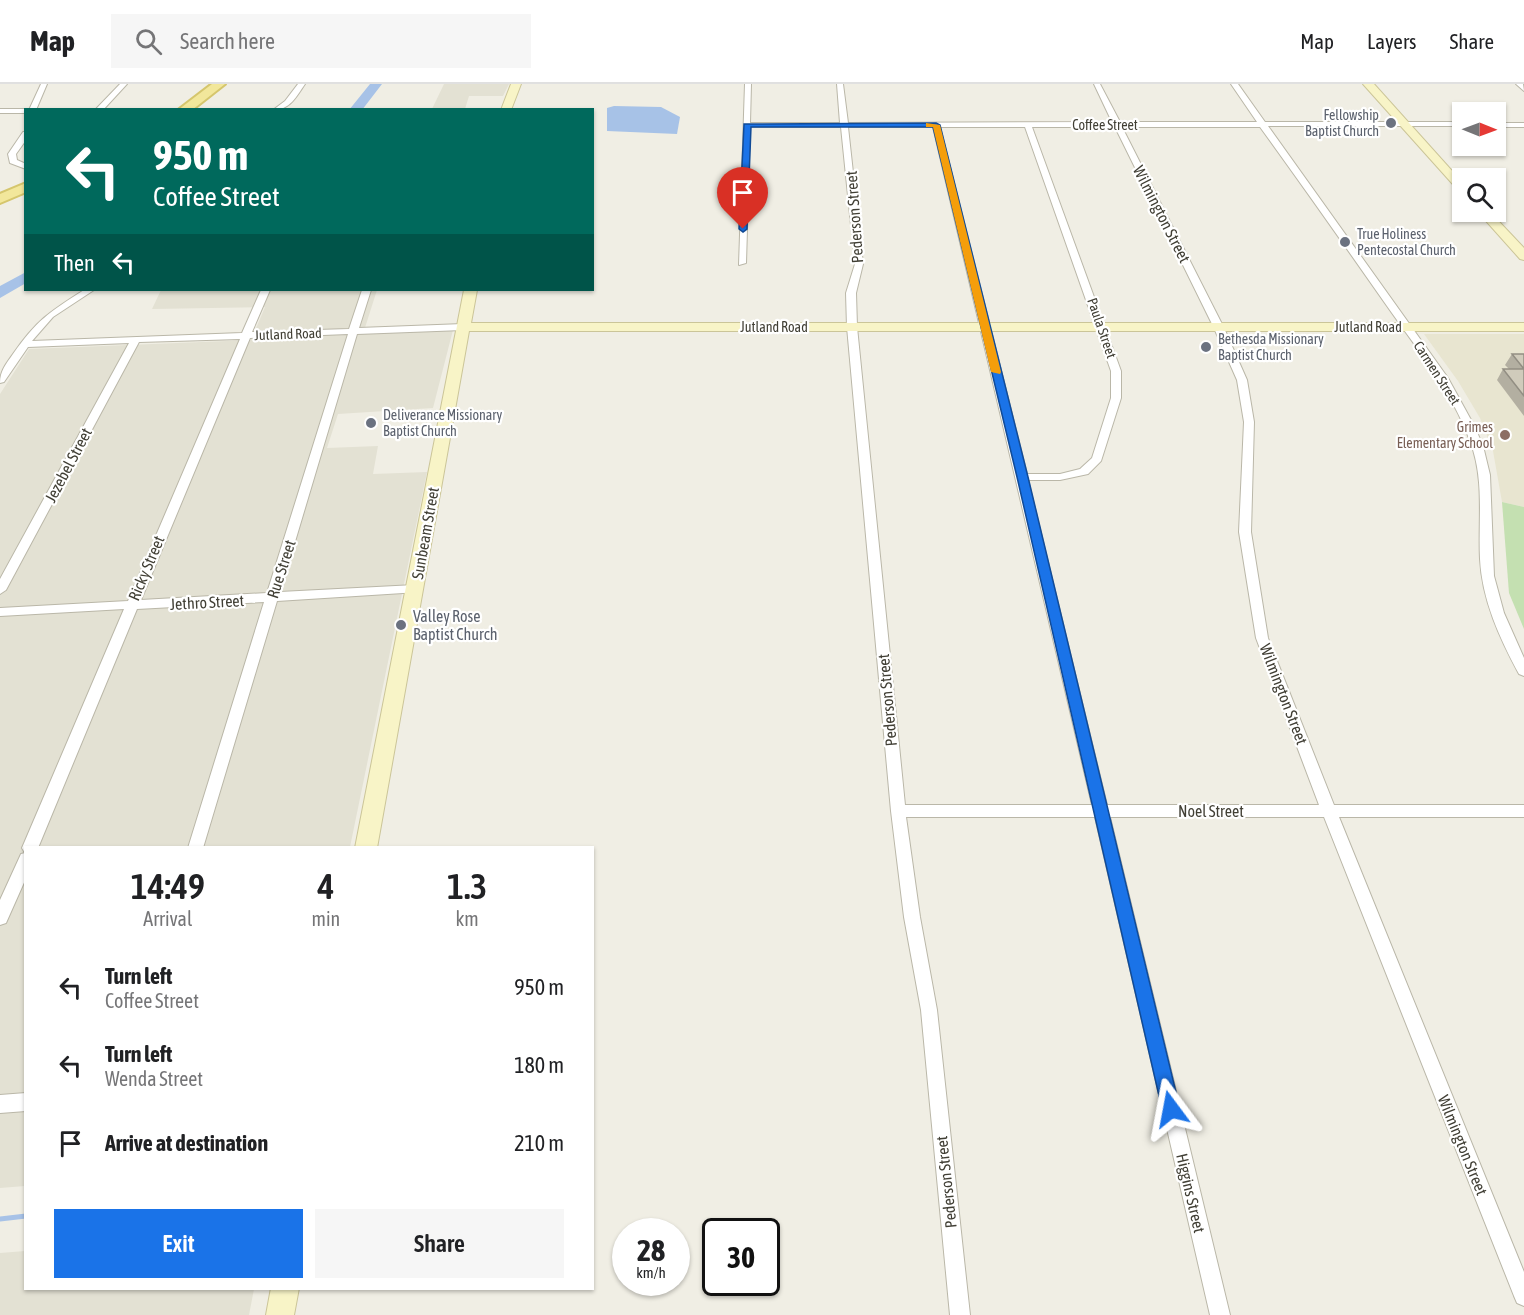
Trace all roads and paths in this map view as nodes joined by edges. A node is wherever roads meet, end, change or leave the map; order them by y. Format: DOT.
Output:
graph roads {
  1 [pos="44,84"];
  2 [pos="124,84"];
  3 [pos="204,84"];
  4 [pos="219,84"];
  5 [pos="302,84"];
  6 [pos="516,84"];
  7 [pos="748,84"];
  8 [pos="840,84"];
  9 [pos="1097,84"];
  10 [pos="1234,84"];
  11 [pos="1368,84"];
  12 [pos="1379,84"];
  13 [pos="1519,84"];
  14 [pos="1524,89"];
  15 [pos="33,108"];
  16 [pos="100,108"];
  17 [pos="172,108"];
  18 [pos="187,108"];
  19 [pos="279,108"];
  20 [pos="507,108"];
  21 [pos="0,111"];
  22 [pos="24,111"];
  23 [pos="1028,124"];
  24 [pos="1263,124"];
  25 [pos="1411,124"];
  26 [pos="1452,124"];
  27 [pos="1506,124"];
  28 [pos="747,125"];
  29 [pos="845,125"];
  30 [pos="936,125"];
  31 [pos="1118,125"];
  32 [pos="1524,125"];
  33 [pos="24,137"];
  34 [pos="24,166"];
  35 [pos="1457,168"];
  36 [pos="1452,175"];
  37 [pos="24,179"];
  38 [pos="24,188"];
  39 [pos="0,190"];
  40 [pos="0,199"];
  41 [pos="1506,219"];
  42 [pos="1493,222"];
  43 [pos="1524,239"];
  44 [pos="1524,256"];
  45 [pos="742,263"];
  46 [pos="87,291"];
  47 [pos="265,291"];
  48 [pos="366,291"];
  49 [pos="470,291"];
  50 [pos="463,327"];
  51 [pos="852,327"];
  52 [pos="1102,327"];
  53 [pos="1406,327"];
  54 [pos="1524,327"];
  55 [pos="985,328"];
  56 [pos="1219,328"];
  57 [pos="352,332"];
  58 [pos="247,336"];
  59 [pos="135,340"];
  60 [pos="24,344"];
  61 [pos="0,380"];
  62 [pos="1022,477"];
  63 [pos="415,589"];
  64 [pos="0,590"];
  65 [pos="269,599"];
  66 [pos="130,607"];
  67 [pos="0,612"];
  68 [pos="1524,671"];
  69 [pos="898,811"];
  70 [pos="1100,811"];
  71 [pos="1329,811"];
  72 [pos="1524,811"];
  73 [pos="31,846"];
  74 [pos="196,846"];
  75 [pos="366,846"];
  76 [pos="24,864"];
  77 [pos="0,918"];
  78 [pos="24,1102"];
  79 [pos="0,1104"];
  80 [pos="285,1290"];
  81 [pos="1524,1296"];
  82 [pos="280,1315"];
  83 [pos="960,1315"];
  84 [pos="1220,1315"];
  1 -- 15 [label="street"];
  2 -- 16 [label="street"];
  3 -- 17 [label="main road"];
  4 -- 18 [label="main road"];
  5 -- 19 [label="street"];
  6 -- 20 [label="street"];
  7 -- 28 [label="street"];
  8 -- 29 [label="street, Pederson Street"];
  9 -- 31 [label="street, Wilmington Street"];
  10 -- 24 [label="street, Carmen Street"];
  11 -- 25 [label="street"];
  12 -- 25 [label="street"];
  13 -- 14 [label="street"];
  21 -- 22 [label="street"];
  23 -- 30 [label="street, Coffee Street"];
  23 -- 31 [label="street, Coffee Street"];
  23 -- 52 [label="street, Paula Street"];
  24 -- 25 [label="street, Coffee Street"];
  24 -- 31 [label="street, Coffee Street"];
  24 -- 53 [label="street, Carmen Street"];
  25 -- 26 [label="street, Coffee Street"];
  25 -- 35 [label="street"];
  25 -- 36 [label="street"];
  27 -- 32 [label="street"];
  28 -- 29 [label="street, Coffee Street"];
  28 -- 45 [label="street"];
  29 -- 30 [label="street, Coffee Street"];
  29 -- 51 [label="street, Pederson Street"];
  30 -- 55 [label="street, Higgins Street"];
  31 -- 56 [label="street, Wilmington Street"];
  33 -- 34 [label="street"];
  37 -- 39 [label="main road"];
  38 -- 40 [label="main road"];
  41 -- 43 [label="street"];
  42 -- 44 [label="street"];
  46 -- 60 [label="street"];
  47 -- 58 [label="street, Ricky Street"];
  48 -- 57 [label="street, Rue Street"];
  49 -- 50 [label="street, Sunbeam Street"];
  50 -- 51 [label="street, Jutland Road"];
  50 -- 57 [label="street, Jutland Road"];
  50 -- 63 [label="street, Sunbeam Street"];
  51 -- 55 [label="street, Jutland Road"];
  51 -- 69 [label="street, Pederson Street"];
  52 -- 55 [label="street, Jutland Road"];
  52 -- 56 [label="street, Jutland Road"];
  52 -- 62 [label="street, Paula Street"];
  53 -- 54 [label="street, Jutland Road"];
  53 -- 56 [label="street, Jutland Road"];
  53 -- 68 [label="street, Carmen Street"];
  55 -- 62 [label="street, Higgins Street"];
  56 -- 71 [label="street, Wilmington Street"];
  57 -- 58 [label="street, Jutland Road"];
  57 -- 65 [label="street, Rue Street"];
  58 -- 59 [label="street, Jutland Road"];
  58 -- 66 [label="street, Ricky Street"];
  59 -- 60 [label="street, Jutland Road"];
  59 -- 64 [label="street, Jezebel Street"];
  60 -- 61 [label="street"];
  62 -- 70 [label="street, Higgins Street"];
  63 -- 65 [label="street, Jethro Street"];
  63 -- 75 [label="street, Sunbeam Street"];
  65 -- 66 [label="street, Jethro Street"];
  65 -- 74 [label="street, Rue Street"];
  66 -- 67 [label="street, Jethro Street"];
  66 -- 73 [label="street, Ricky Street"];
  69 -- 70 [label="street, Noel Street"];
  69 -- 83 [label="street, Pederson Street"];
  70 -- 71 [label="street, Noel Street"];
  70 -- 84 [label="street, Higgins Street"];
  71 -- 72 [label="street, Noel Street"];
  71 -- 81 [label="street, Wilmington Street"];
  76 -- 77 [label="street"];
  78 -- 79 [label="street"];
  80 -- 82 [label="street"];
}
